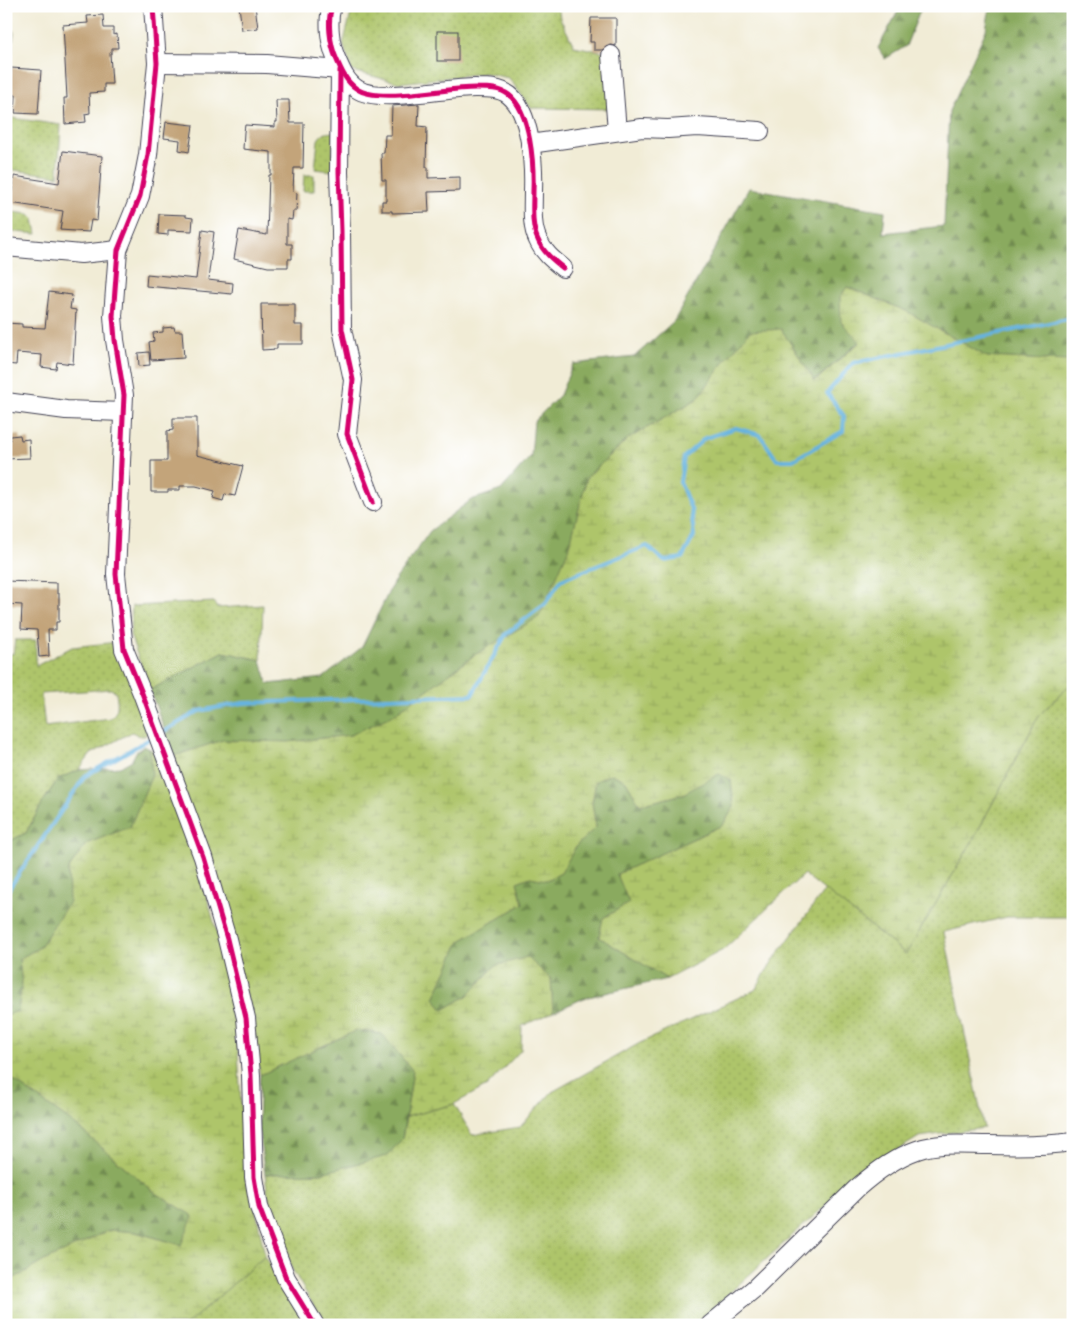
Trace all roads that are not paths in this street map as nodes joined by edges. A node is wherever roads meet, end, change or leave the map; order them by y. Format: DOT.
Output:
graph roads {
  1 [pos="153,6"];
  2 [pos="332,6"];
  3 [pos="611,55"];
  4 [pos="157,63"];
  5 [pos="340,70"];
  6 [pos="617,131"];
  7 [pos="760,132"];
  8 [pos="530,144"];
  9 [pos="6,247"];
  10 [pos="118,250"];
  11 [pos="563,268"];
  12 [pos="6,402"];
  13 [pos="123,412"];
  14 [pos="373,502"];
  15 [pos="1073,1142"];
  16 [pos="314,1325"];
  17 [pos="710,1325"];
  1 -- 4 [label="street"];
  2 -- 5 [label="street"];
  3 -- 6 [label="street"];
  4 -- 5 [label="street"];
  4 -- 10 [label="street"];
  5 -- 8 [label="street"];
  5 -- 14 [label="street"];
  6 -- 7 [label="street"];
  6 -- 8 [label="street"];
  8 -- 11 [label="street"];
  9 -- 10 [label="street"];
  10 -- 13 [label="street"];
  12 -- 13 [label="street"];
  13 -- 16 [label="street"];
  15 -- 17 [label="street"];
}
